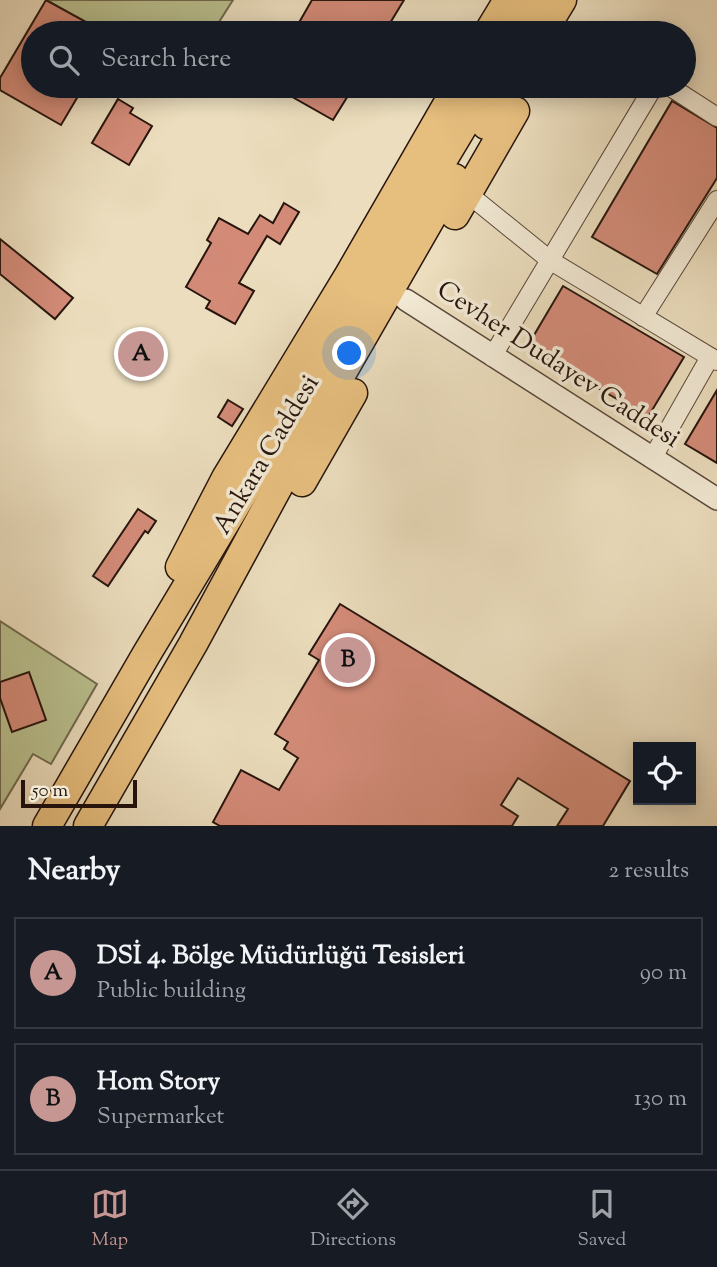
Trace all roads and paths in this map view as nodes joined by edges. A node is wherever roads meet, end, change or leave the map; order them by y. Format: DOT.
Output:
graph roads {
  1 [pos="507,0"];
  2 [pos="538,0"];
  3 [pos="562,0"];
  4 [pos="580,0"];
  5 [pos="495,21"];
  6 [pos="526,21"];
  7 [pos="549,21"];
  8 [pos="567,21"];
  9 [pos="451,98"];
  10 [pos="480,98"];
  11 [pos="517,98"];
  12 [pos="518,98"];
  13 [pos="647,98"];
  14 [pos="688,98"];
  15 [pos="717,117"];
  16 [pos="467,193"];
  17 [pos="717,200"];
  18 [pos="712,221"];
  19 [pos="551,261"];
  20 [pos="405,300"];
  21 [pos="643,317"];
  22 [pos="492,357"];
  23 [pos="713,359"];
  24 [pos="652,459"];
  25 [pos="717,499"];
  26 [pos="193,644"];
  27 [pos="146,655"];
  28 [pos="47,826"];
  29 [pos="88,826"];
  1 -- 5 [label="main road"];
  2 -- 6 [label="main road"];
  3 -- 7 [label="main road"];
  4 -- 8 [label="main road"];
  9 -- 27 [label="main road"];
  10 -- 27 [label="main road, Ankara Caddesi"];
  11 -- 26 [label="main road, Ankara Caddesi"];
  12 -- 16 [label="main road"];
  13 -- 19 [label="street"];
  14 -- 15 [label="street"];
  16 -- 19 [label="street"];
  16 -- 20 [label="main road"];
  17 -- 18 [label="street"];
  18 -- 21 [label="street"];
  19 -- 21 [label="street"];
  19 -- 22 [label="street"];
  20 -- 22 [label="street, Cevher Dudayev Caddesi"];
  20 -- 26 [label="main road"];
  21 -- 23 [label="street"];
  22 -- 24 [label="street, Cevher Dudayev Caddesi"];
  23 -- 24 [label="street"];
  24 -- 25 [label="street, Cevher Dudayev Caddesi"];
  26 -- 29 [label="main road, Ankara Caddesi"];
  27 -- 28 [label="main road, Ankara Caddesi"];
}
